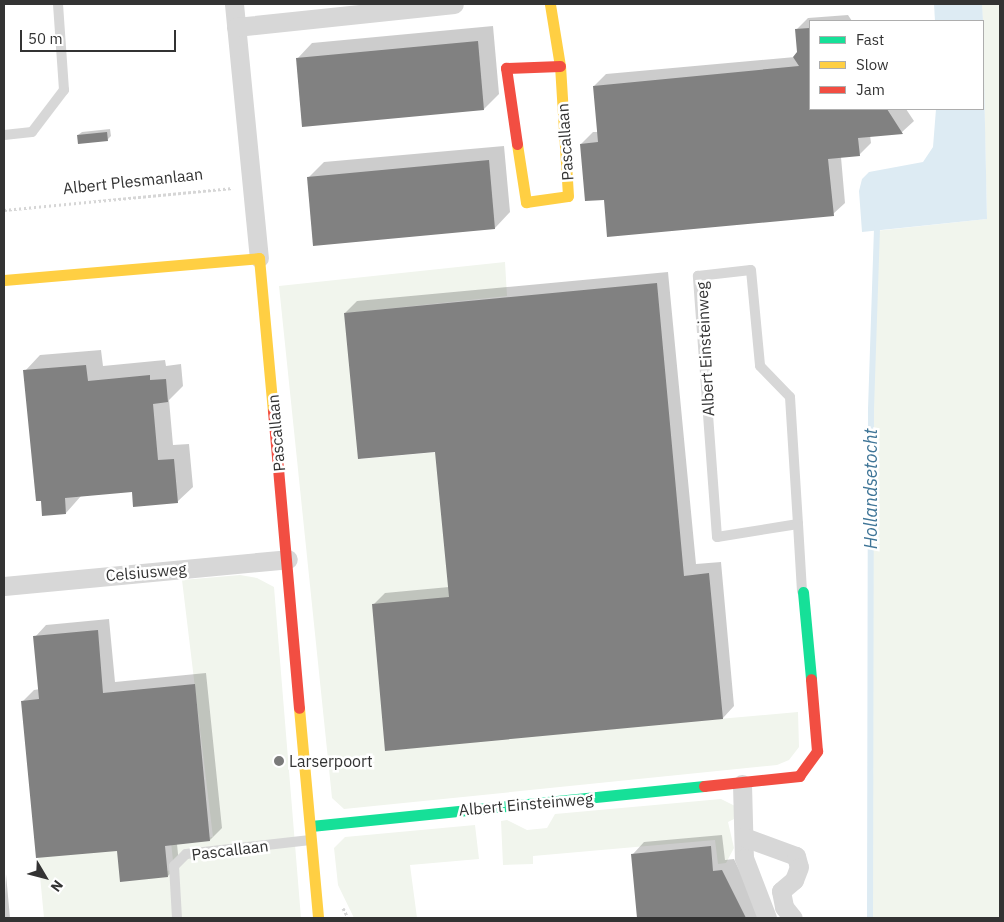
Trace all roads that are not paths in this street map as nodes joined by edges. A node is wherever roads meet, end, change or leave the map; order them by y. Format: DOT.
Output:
graph roads {
  1 [pos="58,4"];
  2 [pos="234,4"];
  3 [pos="454,4"];
  4 [pos="550,4"];
  5 [pos="236,27"];
  6 [pos="560,66"];
  7 [pos="4,134"];
  8 [pos="259,258"];
  9 [pos="4,280"];
  10 [pos="798,524"];
  11 [pos="288,559"];
  12 [pos="4,586"];
  13 [pos="802,592"];
  14 [pos="742,784"];
  15 [pos="310,826"];
  16 [pos="744,837"];
  17 [pos="312,840"];
  18 [pos="176,918"];
  19 [pos="318,918"];
  20 [pos="767,918"];
  21 [pos="793,918"];
  1 -- 7 [label="lane"];
  2 -- 5 [label="street, Pascallaan"];
  3 -- 5 [label="street"];
  4 -- 6 [label="street, Pascallaan"];
  5 -- 8 [label="street, Pascallaan"];
  6 -- 6 [label="street, Pascallaan"];
  8 -- 9 [label="street"];
  8 -- 11 [label="street, Pascallaan"];
  10 -- 10 [label="lane, Albert Einsteinweg"];
  10 -- 13 [label="lane, Albert Einsteinweg"];
  11 -- 12 [label="street, Celsiusweg"];
  11 -- 15 [label="street, Pascallaan"];
  13 -- 14 [label="street, Albert Einsteinweg"];
  14 -- 15 [label="street, Albert Einsteinweg"];
  14 -- 16 [label="street"];
  15 -- 17 [label="street, Pascallaan"];
  16 -- 20 [label="street"];
  16 -- 21 [label="street"];
  17 -- 18 [label="lane, Pascallaan"];
  17 -- 19 [label="street, Pascallaan"];
}
